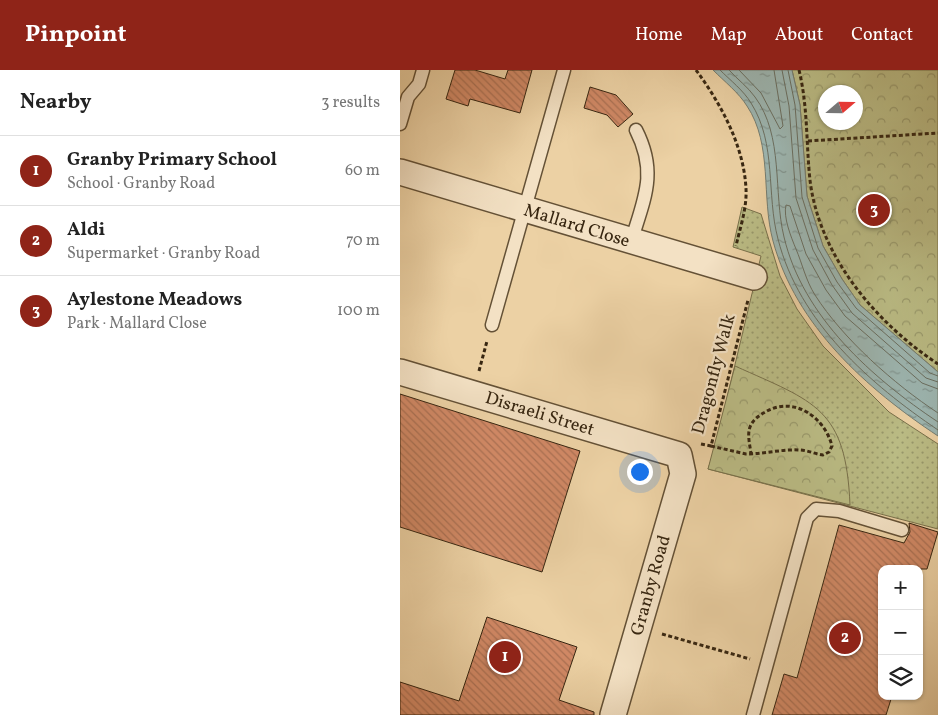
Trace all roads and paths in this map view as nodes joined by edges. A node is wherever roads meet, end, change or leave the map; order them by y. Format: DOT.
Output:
graph roads {
  1 [pos="423,70"];
  2 [pos="564,70"];
  3 [pos="696,70"];
  4 [pos="799,70"];
  5 [pos="400,124"];
  6 [pos="636,130"];
  7 [pos="938,134"];
  8 [pos="808,141"];
  9 [pos="400,172"];
  10 [pos="525,210"];
  11 [pos="632,242"];
  12 [pos="729,270"];
  13 [pos="754,277"];
  14 [pos="492,325"];
  15 [pos="938,364"];
  16 [pos="400,372"];
  17 [pos="473,394"];
  18 [pos="711,446"];
  19 [pos="751,454"];
  20 [pos="679,455"];
  21 [pos="902,530"];
  22 [pos="638,627"];
  23 [pos="767,664"];
  24 [pos="613,715"];
  25 [pos="753,715"];
  1 -- 5 [label="lane"];
  2 -- 10 [label="lane"];
  3 -- 12 [label="path"];
  4 -- 8 [label="path"];
  6 -- 11 [label="lane"];
  7 -- 8 [label="path"];
  8 -- 15 [label="path"];
  9 -- 10 [label="street, Mallard Close"];
  10 -- 11 [label="street, Mallard Close"];
  10 -- 14 [label="lane"];
  11 -- 12 [label="street, Mallard Close"];
  12 -- 13 [label="street, Mallard Close"];
  13 -- 18 [label="path, Dragonfly Walk"];
  14 -- 17 [label="path"];
  16 -- 17 [label="street, Disraeli Street"];
  17 -- 20 [label="street, Disraeli Street"];
  18 -- 19 [label="path"];
  18 -- 20 [label="path, Dragonfly Walk"];
  19 -- 19 [label="path"];
  20 -- 22 [label="street, Granby Road"];
  21 -- 23 [label="lane"];
  22 -- 23 [label="path"];
  22 -- 24 [label="street, Granby Road"];
  23 -- 25 [label="lane"];
}
